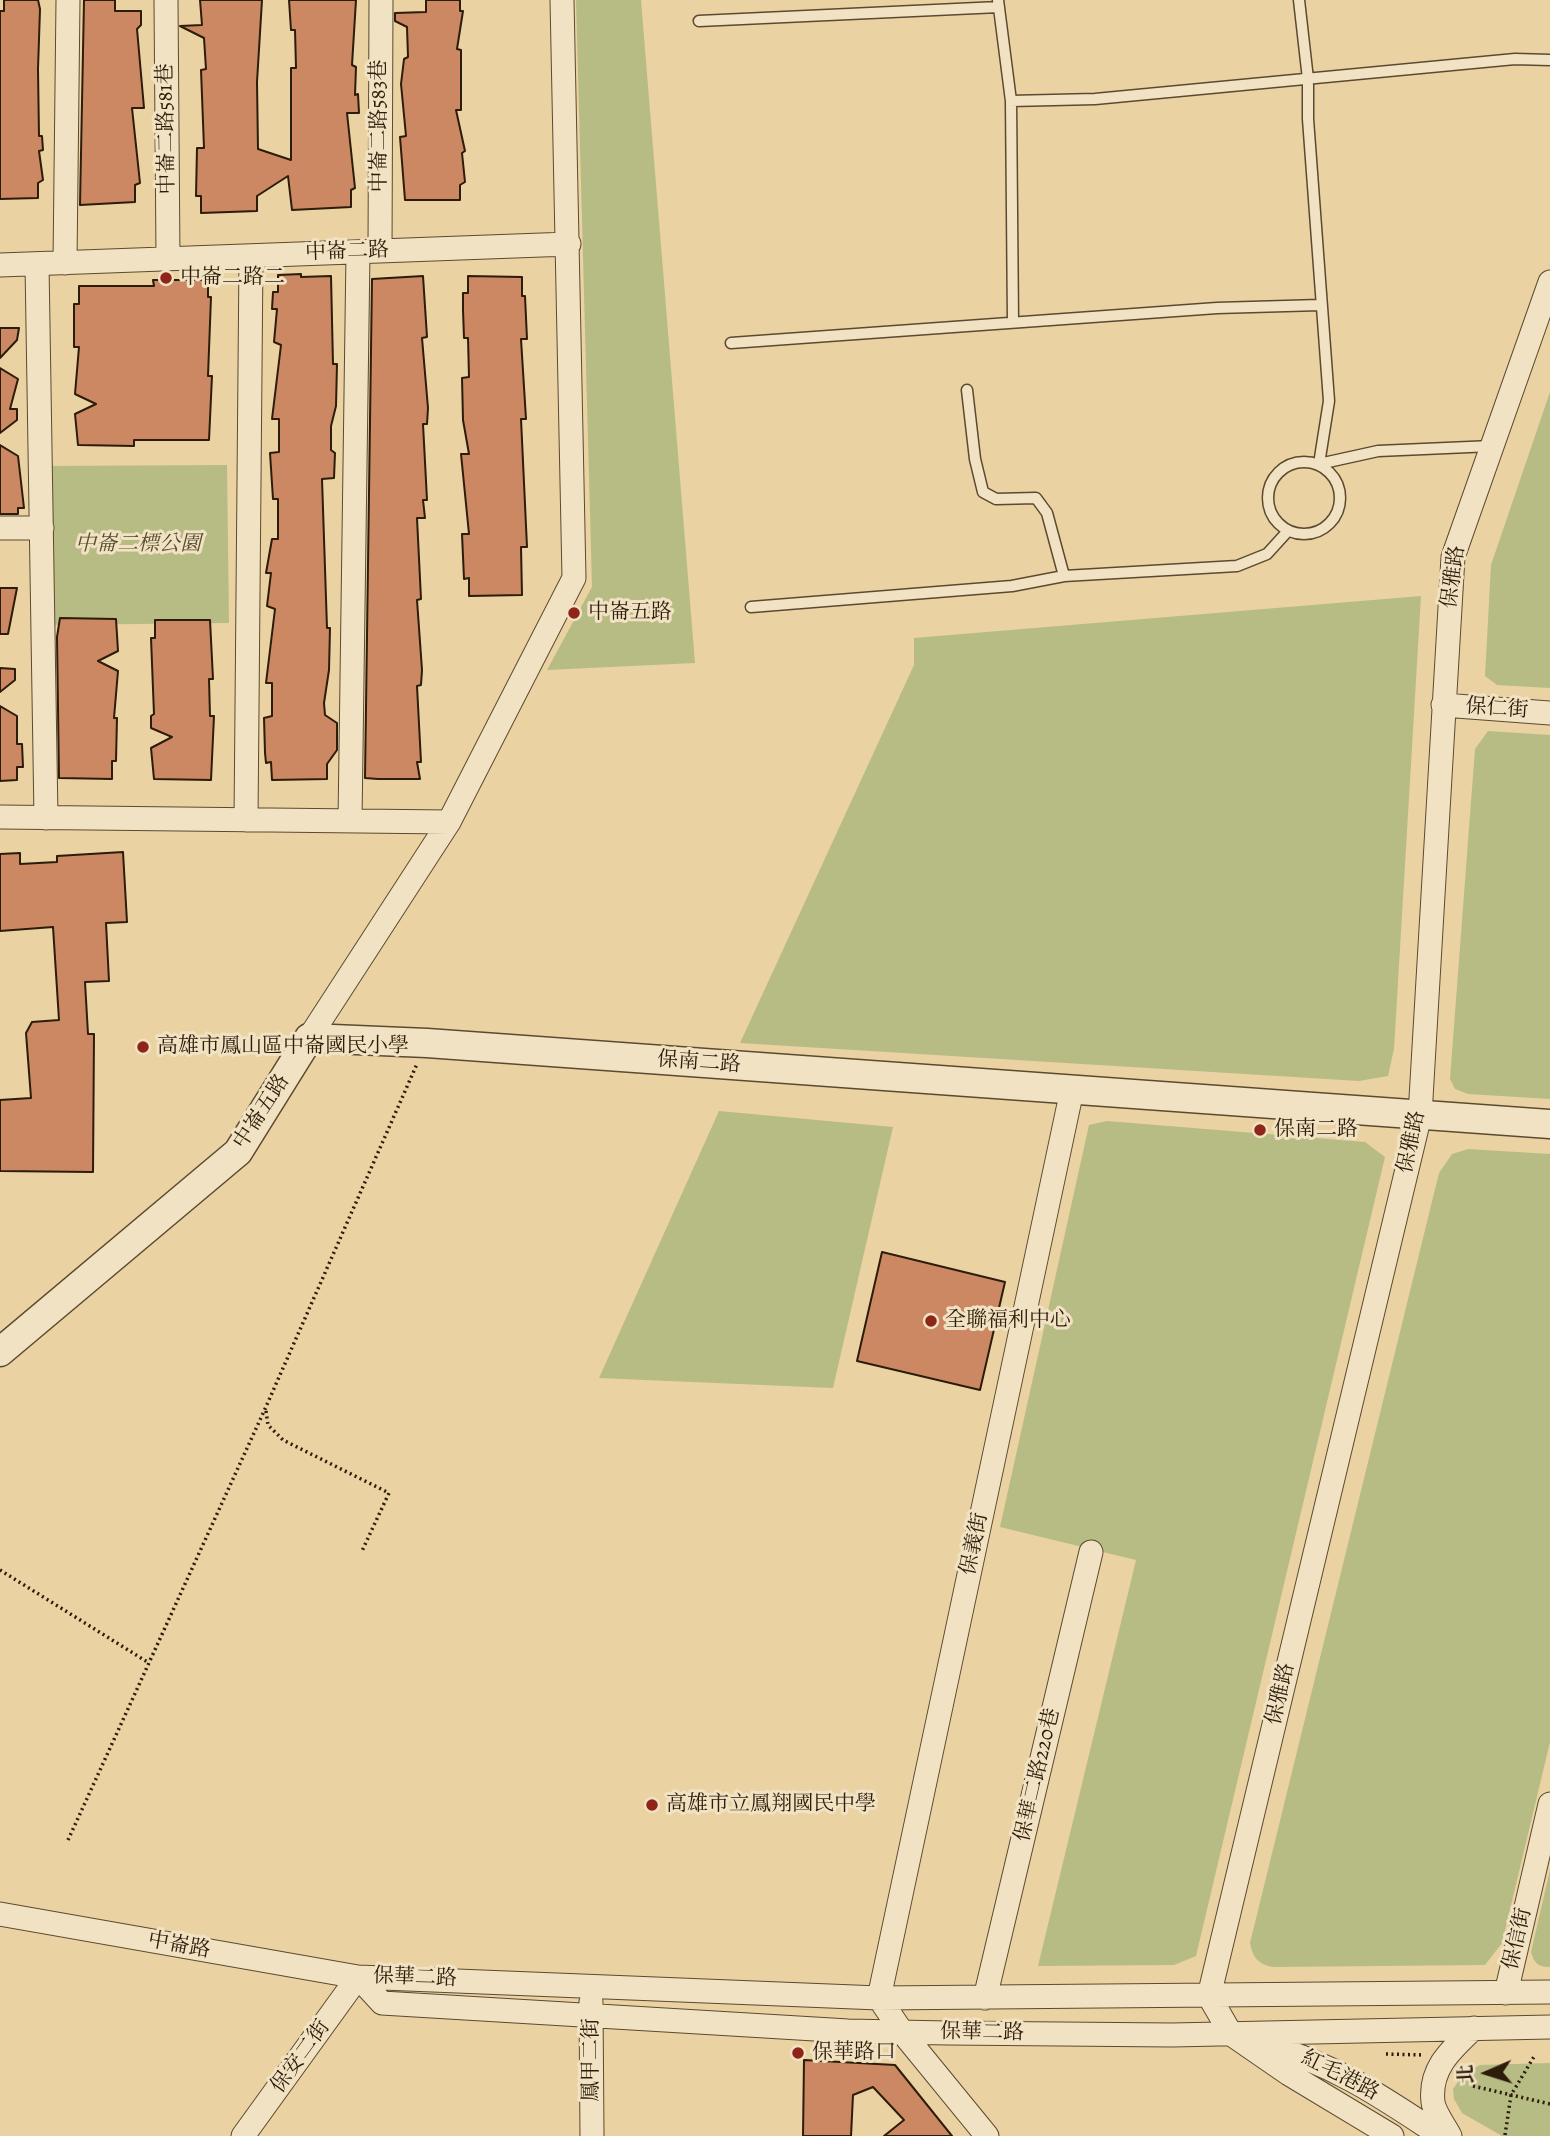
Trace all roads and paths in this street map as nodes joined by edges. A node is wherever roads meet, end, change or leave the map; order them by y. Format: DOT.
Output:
graph roads {
  1 [pos="68,0"];
  2 [pos="166,0"];
  3 [pos="381,0"];
  4 [pos="562,0"];
  5 [pos="1299,0"];
  6 [pos="998,4"];
  7 [pos="699,21"];
  8 [pos="1550,60"];
  9 [pos="1308,79"];
  10 [pos="1011,101"];
  11 [pos="569,244"];
  12 [pos="369,252"];
  13 [pos="251,256"];
  14 [pos="168,259"];
  15 [pos="65,263"];
  16 [pos="37,264"];
  17 [pos="0,265"];
  18 [pos="1550,282"];
  19 [pos="1320,305"];
  20 [pos="1013,323"];
  21 [pos="731,342"];
  22 [pos="967,390"];
  23 [pos="1492,446"];
  24 [pos="1319,464"];
  25 [pos="0,528"];
  26 [pos="42,528"];
  27 [pos="1287,532"];
  28 [pos="1064,576"];
  29 [pos="751,607"];
  30 [pos="1443,705"];
  31 [pos="1550,713"];
  32 [pos="0,817"];
  33 [pos="46,818"];
  34 [pos="246,820"];
  35 [pos="349,821"];
  36 [pos="449,822"];
  37 [pos="309,1038"];
  38 [pos="427,1043"];
  39 [pos="1072,1090"];
  40 [pos="1420,1115"];
  41 [pos="1550,1124"];
  42 [pos="0,1352"];
  43 [pos="265,1409"];
  44 [pos="362,1551"];
  45 [pos="1091,1552"];
  46 [pos="0,1570"];
  47 [pos="149,1662"];
  48 [pos="1550,1804"];
  49 [pos="68,1840"];
  50 [pos="0,1914"];
  51 [pos="358,1977"];
  52 [pos="591,1985"];
  53 [pos="1550,1992"];
  54 [pos="1506,1993"];
  55 [pos="1209,1996"];
  56 [pos="879,1998"];
  57 [pos="985,1998"];
  58 [pos="592,2015"];
  59 [pos="1550,2027"];
  60 [pos="1474,2028"];
  61 [pos="902,2032"];
  62 [pos="1231,2035"];
  63 [pos="1535,2055"];
  64 [pos="1473,2086"];
  65 [pos="1511,2095"];
  66 [pos="1550,2104"];
  67 [pos="1505,2135"];
  68 [pos="243,2136"];
  69 [pos="592,2136"];
  70 [pos="988,2136"];
  71 [pos="1392,2136"];
  72 [pos="1441,2136"];
  73 [pos="1450,2136"];
  1 -- 15 [label="street"];
  2 -- 14 [label="street, 中崙二路581巷"];
  3 -- 12 [label="street, 中崙二路583巷"];
  4 -- 11 [label="street, 中崙五路"];
  5 -- 9 [label="lane"];
  6 -- 7 [label="lane"];
  6 -- 10 [label="lane"];
  8 -- 9 [label="lane"];
  9 -- 10 [label="lane"];
  9 -- 19 [label="lane"];
  10 -- 20 [label="lane"];
  11 -- 12 [label="street, 中崙二路"];
  11 -- 36 [label="street, 中崙五路"];
  12 -- 13 [label="street, 中崙二路"];
  12 -- 35 [label="street, 中崙二路583巷"];
  13 -- 14 [label="street, 中崙二路"];
  13 -- 34 [label="street"];
  14 -- 15 [label="street, 中崙二路"];
  15 -- 16 [label="street, 中崙二路"];
  16 -- 17 [label="street, 中崙二路"];
  16 -- 26 [label="street"];
  18 -- 23 [label="street, 保雅路"];
  19 -- 20 [label="lane"];
  19 -- 24 [label="lane"];
  20 -- 21 [label="lane"];
  22 -- 28 [label="lane"];
  23 -- 24 [label="lane"];
  23 -- 30 [label="street, 保雅路"];
  24 -- 27 [label="lane"];
  24 -- 27 [label="lane"];
  25 -- 26 [label="street"];
  26 -- 33 [label="street"];
  27 -- 28 [label="lane"];
  28 -- 29 [label="lane"];
  30 -- 31 [label="street, 保仁街"];
  30 -- 40 [label="street, 保雅路"];
  32 -- 33 [label="street"];
  33 -- 34 [label="street"];
  34 -- 35 [label="street"];
  35 -- 36 [label="street"];
  36 -- 37 [label="street, 中崙五路"];
  37 -- 38 [label="street, 保南二路"];
  37 -- 42 [label="street, 中崙五路"];
  38 -- 39 [label="street, 保南二路"];
  38 -- 43 [label="path"];
  39 -- 40 [label="street, 保南二路"];
  39 -- 56 [label="street, 保義街"];
  40 -- 41 [label="street, 保南二路"];
  40 -- 55 [label="street, 保雅路"];
  43 -- 44 [label="path"];
  43 -- 47 [label="path"];
  45 -- 57 [label="street, 保華二路220巷"];
  46 -- 47 [label="path"];
  47 -- 49 [label="path"];
  48 -- 54 [label="street, 保信街"];
  50 -- 51 [label="street, 中崙路"];
  51 -- 52 [label="street, 保華二路"];
  51 -- 58 [label="street, 保華二路"];
  51 -- 68 [label="street, 保安二街"];
  52 -- 56 [label="street, 保華二路"];
  52 -- 58 [label="street, 鳳甲二街"];
  53 -- 54 [label="street, 保華二路"];
  54 -- 55 [label="street, 保華二路"];
  55 -- 57 [label="street, 保華二路"];
  55 -- 62 [label="street, 紅毛港路"];
  56 -- 57 [label="street, 保華二路"];
  56 -- 61 [label="street"];
  58 -- 61 [label="street, 保華二路"];
  58 -- 69 [label="street, 鳳甲二街"];
  59 -- 60 [label="street, 保華二路"];
  60 -- 62 [label="street, 保華二路"];
  60 -- 73 [label="street"];
  61 -- 62 [label="street, 保華二路"];
  61 -- 70 [label="street"];
  62 -- 71 [label="street, 紅毛港路"];
  62 -- 72 [label="street, 紅毛港路"];
  63 -- 65 [label="path"];
  64 -- 65 [label="path"];
  65 -- 66 [label="path"];
  65 -- 67 [label="path"];
}
